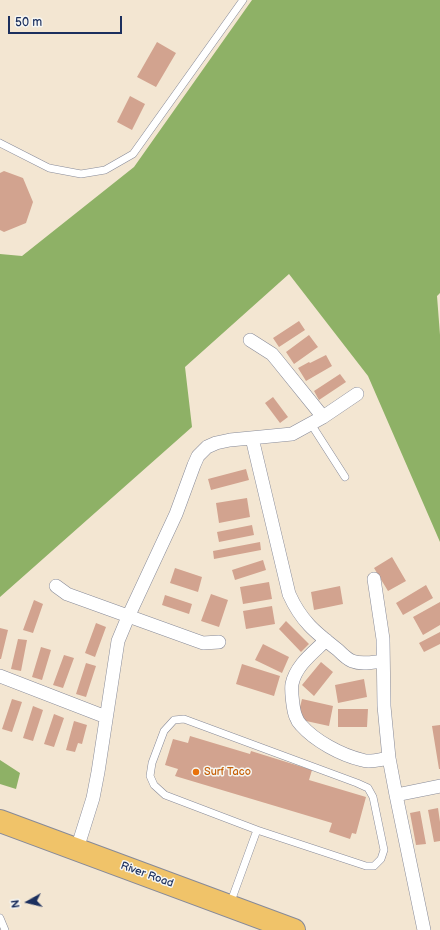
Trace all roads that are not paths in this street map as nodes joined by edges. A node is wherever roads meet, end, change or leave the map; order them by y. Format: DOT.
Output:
graph roads {
  1 [pos="243,0"];
  2 [pos="0,143"];
  3 [pos="250,340"];
  4 [pos="357,394"];
  5 [pos="323,417"];
  6 [pos="311,424"];
  7 [pos="252,438"];
  8 [pos="345,477"];
  9 [pos="374,579"];
  10 [pos="56,586"];
  11 [pos="128,617"];
  12 [pos="326,640"];
  13 [pos="218,642"];
  14 [pos="383,661"];
  15 [pos="0,676"];
  16 [pos="106,717"];
  17 [pos="389,758"];
  18 [pos="440,786"];
  19 [pos="396,794"];
  20 [pos="0,821"];
  21 [pos="257,830"];
  22 [pos="77,849"];
  23 [pos="229,906"];
  24 [pos="0,918"];
  25 [pos="5,930"];
  26 [pos="294,930"];
  27 [pos="424,930"];
  1 -- 2 [label="lane"];
  3 -- 5 [label="street"];
  4 -- 5 [label="street"];
  5 -- 6 [label="street"];
  6 -- 7 [label="street"];
  6 -- 8 [label="lane"];
  7 -- 11 [label="street"];
  7 -- 12 [label="street"];
  9 -- 14 [label="street"];
  10 -- 11 [label="street"];
  11 -- 13 [label="street"];
  11 -- 16 [label="street"];
  12 -- 14 [label="street"];
  12 -- 17 [label="street"];
  14 -- 17 [label="street"];
  15 -- 16 [label="street"];
  16 -- 22 [label="street"];
  17 -- 19 [label="street"];
  18 -- 19 [label="street"];
  19 -- 27 [label="street"];
  20 -- 22 [label="highway, River Road"];
  21 -- 21 [label="lane"];
  21 -- 23 [label="lane"];
  22 -- 23 [label="highway, River Road"];
  23 -- 26 [label="highway, River Road"];
  24 -- 25 [label="lane"];
}
